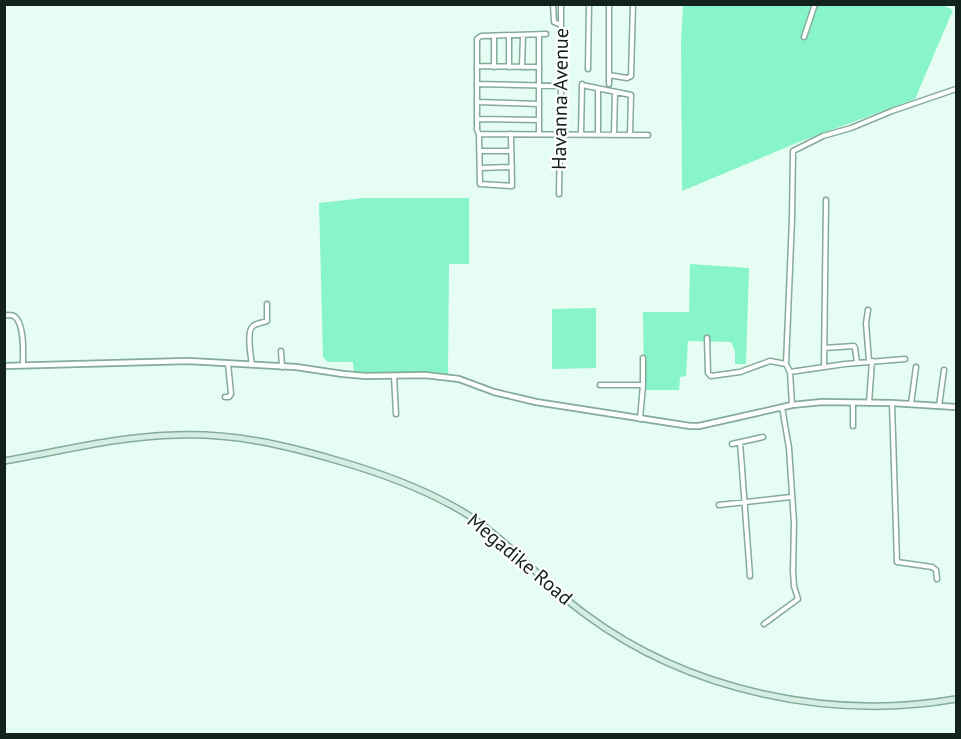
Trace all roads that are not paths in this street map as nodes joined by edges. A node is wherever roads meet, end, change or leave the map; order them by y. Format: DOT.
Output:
graph roads {
  1 [pos="553,4"];
  2 [pos="561,4"];
  3 [pos="589,4"];
  4 [pos="609,4"];
  5 [pos="633,4"];
  6 [pos="815,4"];
  7 [pos="561,25"];
  8 [pos="539,34"];
  9 [pos="546,34"];
  10 [pos="509,35"];
  11 [pos="523,35"];
  12 [pos="494,36"];
  13 [pos="804,37"];
  14 [pos="477,66"];
  15 [pos="494,67"];
  16 [pos="509,67"];
  17 [pos="522,67"];
  18 [pos="539,67"];
  19 [pos="588,69"];
  20 [pos="609,75"];
  21 [pos="477,84"];
  22 [pos="609,84"];
  23 [pos="539,85"];
  24 [pos="561,86"];
  25 [pos="598,89"];
  26 [pos="957,89"];
  27 [pos="615,92"];
  28 [pos="477,102"];
  29 [pos="539,104"];
  30 [pos="477,119"];
  31 [pos="539,120"];
  32 [pos="479,134"];
  33 [pos="511,134"];
  34 [pos="538,134"];
  35 [pos="560,135"];
  36 [pos="581,135"];
  37 [pos="597,135"];
  38 [pos="614,135"];
  39 [pos="630,135"];
  40 [pos="648,135"];
  41 [pos="479,151"];
  42 [pos="512,151"];
  43 [pos="512,167"];
  44 [pos="480,168"];
  45 [pos="559,194"];
  46 [pos="826,200"];
  47 [pos="267,304"];
  48 [pos="868,310"];
  49 [pos="4,315"];
  50 [pos="707,338"];
  51 [pos="824,348"];
  52 [pos="281,351"];
  53 [pos="643,358"];
  54 [pos="905,359"];
  55 [pos="871,361"];
  56 [pos="228,363"];
  57 [pos="857,363"];
  58 [pos="786,364"];
  59 [pos="23,365"];
  60 [pos="252,365"];
  61 [pos="4,366"];
  62 [pos="282,367"];
  63 [pos="824,367"];
  64 [pos="916,367"];
  65 [pos="944,370"];
  66 [pos="790,372"];
  67 [pos="394,376"];
  68 [pos="600,385"];
  69 [pos="643,385"];
  70 [pos="225,397"];
  71 [pos="853,403"];
  72 [pos="869,403"];
  73 [pos="892,403"];
  74 [pos="911,404"];
  75 [pos="792,405"];
  76 [pos="939,405"];
  77 [pos="782,407"];
  78 [pos="957,407"];
  79 [pos="396,414"];
  80 [pos="640,419"];
  81 [pos="853,426"];
  82 [pos="763,437"];
  83 [pos="740,442"];
  84 [pos="732,444"];
  85 [pos="4,461"];
  86 [pos="791,497"];
  87 [pos="744,502"];
  88 [pos="718,505"];
  89 [pos="750,576"];
  90 [pos="937,579"];
  91 [pos="764,624"];
  92 [pos="957,699"];
  1 -- 7 [label="street"];
  2 -- 7 [label="street, Havanna Avenue"];
  3 -- 19 [label="street"];
  4 -- 20 [label="street"];
  5 -- 20 [label="street"];
  6 -- 13 [label="street"];
  7 -- 24 [label="street, Havanna Avenue"];
  8 -- 9 [label="street"];
  8 -- 11 [label="street"];
  8 -- 18 [label="street"];
  10 -- 11 [label="street"];
  10 -- 12 [label="street"];
  10 -- 16 [label="street"];
  11 -- 17 [label="street"];
  12 -- 14 [label="street"];
  12 -- 15 [label="street"];
  14 -- 15 [label="street"];
  14 -- 21 [label="street"];
  15 -- 16 [label="street"];
  16 -- 17 [label="street"];
  17 -- 18 [label="street"];
  18 -- 23 [label="street"];
  20 -- 22 [label="street"];
  21 -- 23 [label="street"];
  21 -- 28 [label="street"];
  23 -- 24 [label="street"];
  23 -- 29 [label="street"];
  24 -- 35 [label="street, Havanna Avenue"];
  25 -- 27 [label="street"];
  25 -- 36 [label="street"];
  25 -- 37 [label="street"];
  26 -- 58 [label="street"];
  27 -- 38 [label="street"];
  27 -- 39 [label="street"];
  28 -- 29 [label="street"];
  28 -- 30 [label="street"];
  29 -- 31 [label="street"];
  30 -- 31 [label="street"];
  30 -- 32 [label="street"];
  31 -- 34 [label="street"];
  32 -- 33 [label="street"];
  32 -- 41 [label="street"];
  33 -- 34 [label="street"];
  33 -- 42 [label="street"];
  34 -- 35 [label="street"];
  35 -- 36 [label="street"];
  35 -- 45 [label="street, Havanna Avenue"];
  36 -- 37 [label="street"];
  37 -- 38 [label="street"];
  38 -- 39 [label="street"];
  39 -- 40 [label="street"];
  41 -- 42 [label="street"];
  41 -- 44 [label="street"];
  42 -- 43 [label="street"];
  43 -- 44 [label="street"];
  43 -- 44 [label="street"];
  46 -- 51 [label="street"];
  47 -- 60 [label="street"];
  48 -- 55 [label="street"];
  49 -- 59 [label="street"];
  50 -- 58 [label="street"];
  51 -- 57 [label="street"];
  51 -- 63 [label="street"];
  52 -- 62 [label="street"];
  53 -- 69 [label="street"];
  54 -- 55 [label="street"];
  55 -- 57 [label="street"];
  55 -- 72 [label="street"];
  56 -- 59 [label="street"];
  56 -- 60 [label="street"];
  56 -- 70 [label="street"];
  57 -- 63 [label="street"];
  58 -- 66 [label="street"];
  59 -- 61 [label="street"];
  60 -- 62 [label="street"];
  62 -- 67 [label="street"];
  63 -- 66 [label="street"];
  64 -- 74 [label="street"];
  65 -- 76 [label="street"];
  66 -- 75 [label="street"];
  67 -- 79 [label="street"];
  67 -- 80 [label="street"];
  68 -- 69 [label="street"];
  69 -- 80 [label="street"];
  71 -- 72 [label="street"];
  71 -- 75 [label="street"];
  71 -- 81 [label="street"];
  72 -- 73 [label="street"];
  73 -- 74 [label="street"];
  73 -- 90 [label="street"];
  74 -- 76 [label="street"];
  75 -- 77 [label="street"];
  76 -- 78 [label="street"];
  77 -- 80 [label="street"];
  77 -- 86 [label="street"];
  82 -- 83 [label="street"];
  83 -- 84 [label="street"];
  83 -- 87 [label="street"];
  85 -- 92 [label="main road, Megadike Road"];
  86 -- 87 [label="street"];
  86 -- 91 [label="street"];
  87 -- 88 [label="street"];
  87 -- 89 [label="street"];
}
